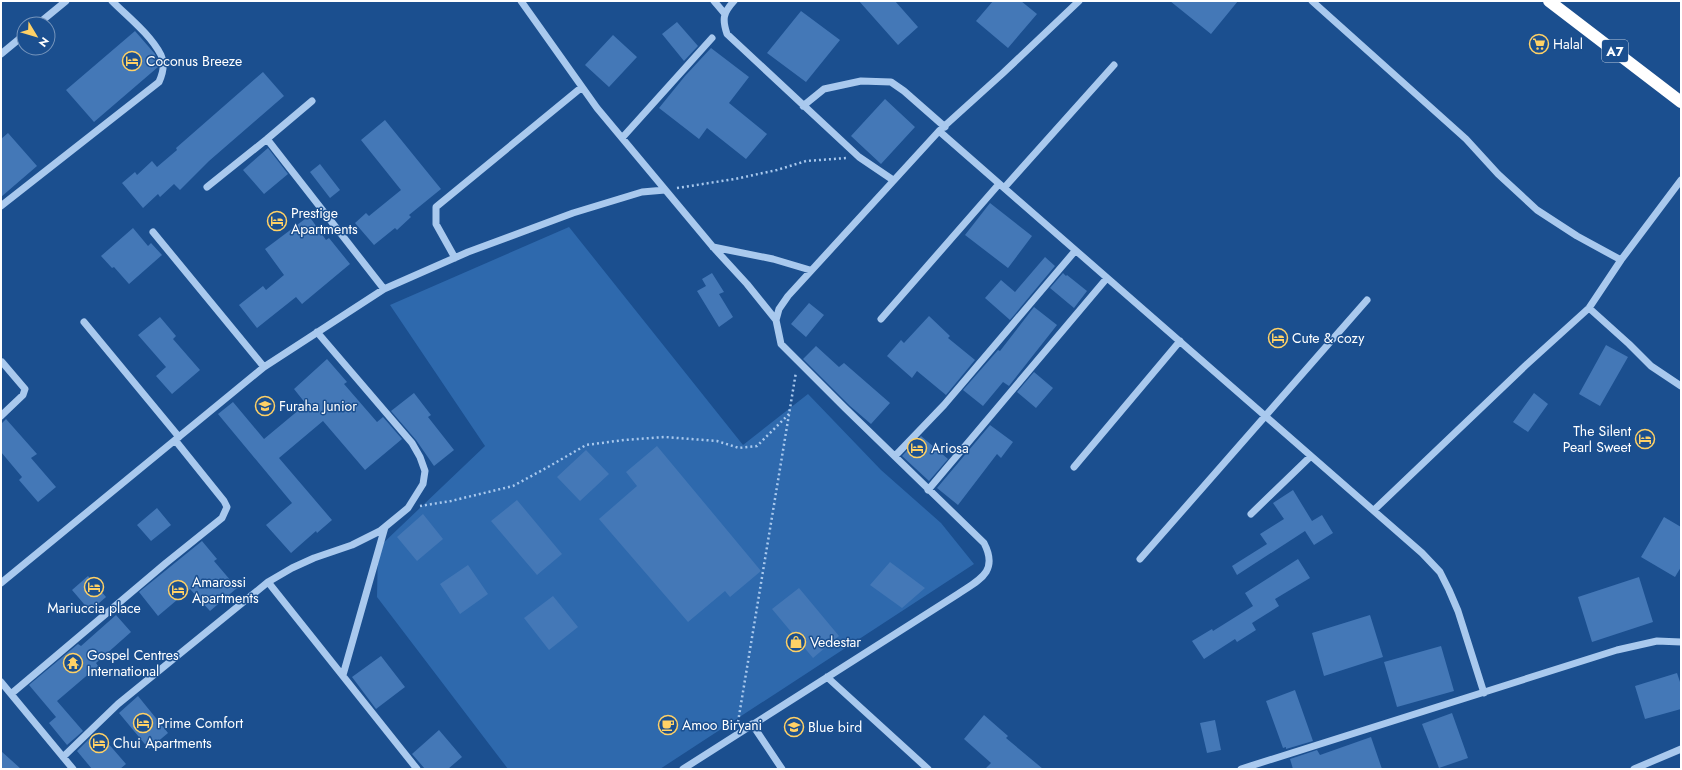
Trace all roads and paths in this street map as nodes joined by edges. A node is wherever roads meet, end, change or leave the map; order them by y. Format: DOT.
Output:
graph roads {
  1 [pos="66,1"];
  2 [pos="112,1"];
  3 [pos="521,1"];
  4 [pos="714,1"];
  5 [pos="734,1"];
  6 [pos="1079,1"];
  7 [pos="1312,1"];
  8 [pos="1549,1"];
  9 [pos="725,14"];
  10 [pos="48,16"];
  11 [pos="712,38"];
  12 [pos="16,42"];
  13 [pos="1,54"];
  14 [pos="1114,65"];
  15 [pos="582,87"];
  16 [pos="312,101"];
  17 [pos="1681,102"];
  18 [pos="803,106"];
  19 [pos="942,129"];
  20 [pos="622,138"];
  21 [pos="267,139"];
  22 [pos="859,157"];
  23 [pos="893,180"];
  24 [pos="1681,180"];
  25 [pos="1002,186"];
  26 [pos="207,187"];
  27 [pos="665,190"];
  28 [pos="1,206"];
  29 [pos="153,232"];
  30 [pos="713,247"];
  31 [pos="1075,251"];
  32 [pos="455,258"];
  33 [pos="1621,260"];
  34 [pos="810,270"];
  35 [pos="1107,278"];
  36 [pos="384,289"];
  37 [pos="1367,300"];
  38 [pos="1589,308"];
  39 [pos="776,320"];
  40 [pos="881,320"];
  41 [pos="84,322"];
  42 [pos="317,332"];
  43 [pos="1180,341"];
  44 [pos="798,360"];
  45 [pos="2,362"];
  46 [pos="264,367"];
  47 [pos="1681,386"];
  48 [pos="788,414"];
  49 [pos="1,416"];
  50 [pos="1266,416"];
  51 [pos="177,439"];
  52 [pos="895,456"];
  53 [pos="1311,456"];
  54 [pos="1074,467"];
  55 [pos="928,490"];
  56 [pos="408,508"];
  57 [pos="1374,510"];
  58 [pos="1251,514"];
  59 [pos="385,527"];
  60 [pos="1140,559"];
  61 [pos="268,582"];
  62 [pos="1,583"];
  63 [pos="1681,642"];
  64 [pos="343,675"];
  65 [pos="827,677"];
  66 [pos="1,682"];
  67 [pos="1484,693"];
  68 [pos="11,694"];
  69 [pos="752,724"];
  70 [pos="736,735"];
  71 [pos="1681,749"];
  72 [pos="63,757"];
  73 [pos="73,769"];
  74 [pos="417,769"];
  75 [pos="683,769"];
  76 [pos="782,769"];
  77 [pos="928,769"];
  78 [pos="1241,769"];
  79 [pos="1634,769"];
  1 -- 10 [label="street"];
  2 -- 28 [label="street"];
  3 -- 15 [label="street"];
  4 -- 9 [label="street"];
  5 -- 9 [label="street"];
  6 -- 19 [label="street"];
  7 -- 33 [label="street"];
  8 -- 17 [label="highway, A7"];
  9 -- 18 [label="street"];
  11 -- 20 [label="street"];
  12 -- 13 [label="street"];
  14 -- 25 [label="street"];
  15 -- 20 [label="street"];
  15 -- 32 [label="street"];
  16 -- 21 [label="street"];
  18 -- 19 [label="street"];
  18 -- 22 [label="street"];
  19 -- 23 [label="street"];
  19 -- 25 [label="street"];
  20 -- 27 [label="street"];
  21 -- 26 [label="street"];
  21 -- 36 [label="street"];
  22 -- 23 [label="street"];
  22 -- 27 [label="path"];
  23 -- 34 [label="street"];
  24 -- 33 [label="street"];
  25 -- 31 [label="street"];
  25 -- 40 [label="street"];
  27 -- 30 [label="street"];
  27 -- 32 [label="street"];
  29 -- 46 [label="street"];
  30 -- 34 [label="street"];
  30 -- 39 [label="street"];
  31 -- 35 [label="street"];
  31 -- 52 [label="street"];
  32 -- 36 [label="street"];
  33 -- 38 [label="street"];
  34 -- 39 [label="street"];
  35 -- 43 [label="street"];
  35 -- 55 [label="street"];
  36 -- 42 [label="street"];
  37 -- 50 [label="street"];
  38 -- 47 [label="street"];
  38 -- 57 [label="street"];
  39 -- 44 [label="street"];
  41 -- 51 [label="street"];
  42 -- 46 [label="street"];
  42 -- 56 [label="street"];
  43 -- 50 [label="street"];
  43 -- 54 [label="street"];
  44 -- 48 [label="path"];
  44 -- 52 [label="street"];
  45 -- 49 [label="street"];
  46 -- 51 [label="street"];
  48 -- 56 [label="path"];
  48 -- 70 [label="path"];
  50 -- 53 [label="street"];
  50 -- 60 [label="street"];
  51 -- 62 [label="street"];
  51 -- 68 [label="street"];
  52 -- 55 [label="street"];
  53 -- 57 [label="street"];
  53 -- 58 [label="street"];
  55 -- 65 [label="street"];
  56 -- 59 [label="street"];
  57 -- 67 [label="street"];
  59 -- 61 [label="street"];
  59 -- 64 [label="street"];
  61 -- 64 [label="street"];
  61 -- 72 [label="street"];
  63 -- 67 [label="street"];
  64 -- 74 [label="street"];
  65 -- 69 [label="street"];
  65 -- 77 [label="street"];
  66 -- 68 [label="street"];
  67 -- 78 [label="street"];
  68 -- 72 [label="street"];
  69 -- 70 [label="street"];
  69 -- 76 [label="street"];
  70 -- 75 [label="street"];
  71 -- 79 [label="street"];
  72 -- 73 [label="street"];
}
